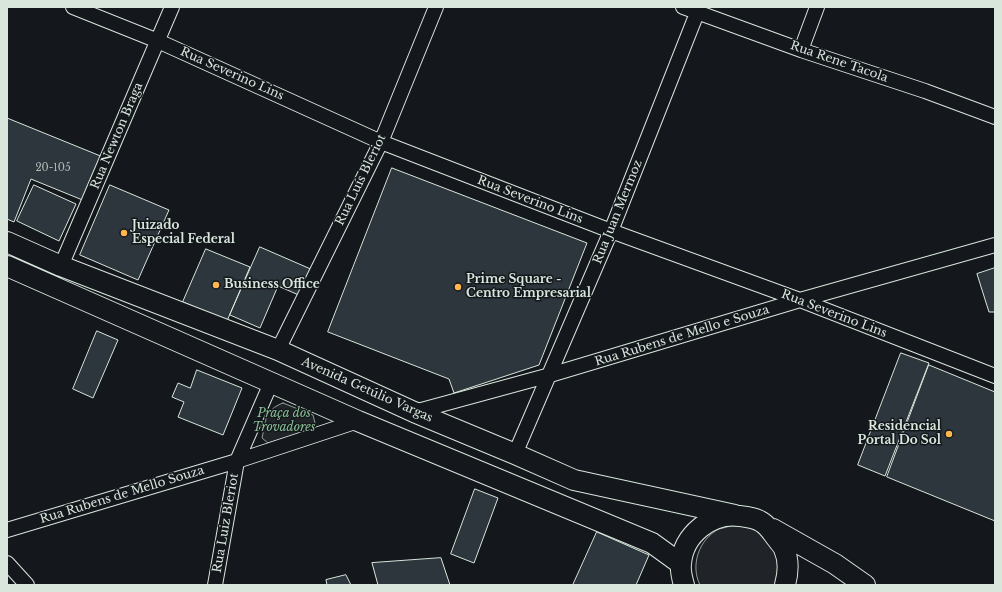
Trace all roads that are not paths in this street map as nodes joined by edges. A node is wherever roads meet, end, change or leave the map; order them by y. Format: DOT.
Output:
graph roads {
  1 [pos="73,7"];
  2 [pos="172,7"];
  3 [pos="436,7"];
  4 [pos="683,7"];
  5 [pos="817,7"];
  6 [pos="697,13"];
  7 [pos="158,41"];
  8 [pos="801,50"];
  9 [pos="995,117"];
  10 [pos="381,142"];
  11 [pos="611,232"];
  12 [pos="7,242"];
  13 [pos="994,243"];
  14 [pos="7,266"];
  15 [pos="61,266"];
  16 [pos="800,300"];
  17 [pos="278,350"];
  18 [pos="550,375"];
  19 [pos="995,376"];
  20 [pos="271,383"];
  21 [pos="414,412"];
  22 [pos="358,421"];
  23 [pos="515,454"];
  24 [pos="237,460"];
  25 [pos="734,515"];
  26 [pos="764,523"];
  27 [pos="7,530"];
  28 [pos="7,563"];
  29 [pos="680,577"];
  30 [pos="27,585"];
  31 [pos="215,585"];
  32 [pos="785,585"];
  33 [pos="865,585"];
  1 -- 7 [label="street, Rua Severino Lins"];
  2 -- 7 [label="street, Rua Newton Braga"];
  3 -- 10 [label="street, Rua Luís Bleriot"];
  4 -- 6 [label="street, Rua Rene Tacola"];
  5 -- 8 [label="street"];
  6 -- 8 [label="street, Rua Rene Tacola"];
  6 -- 11 [label="street, Rua Juan Mermoz"];
  7 -- 10 [label="street, Rua Severino Lins"];
  7 -- 15 [label="street, Rua Newton Braga"];
  8 -- 9 [label="street, Rua Rene Tacola"];
  10 -- 11 [label="street, Rua Severino Lins"];
  10 -- 17 [label="street, Rua Luís Bleriot"];
  11 -- 16 [label="street, Rua Severino Lins"];
  11 -- 18 [label="street, Rua Juan Mermoz"];
  12 -- 15 [label="main road, Avenida Getúlio Vargas"];
  13 -- 16 [label="street, Rua Rubens de Mello e Souza"];
  14 -- 20 [label="main road, Avenida Getúlio Vargas"];
  15 -- 17 [label="main road, Avenida Getúlio Vargas"];
  16 -- 18 [label="street, Rua Rubens de Mello e Souza"];
  16 -- 19 [label="street, Rua Severino Lins"];
  17 -- 21 [label="main road, Avenida Getúlio Vargas"];
  18 -- 21 [label="street, Rua Rubens de Mello e Souza"];
  18 -- 23 [label="street, Rua Juan Mermoz"];
  20 -- 22 [label="main road, Avenida Getúlio Vargas"];
  20 -- 24 [label="street"];
  21 -- 23 [label="main road, Avenida Getúlio Vargas"];
  22 -- 24 [label="street"];
  22 -- 29 [label="main road, Avenida Getúlio Vargas"];
  23 -- 25 [label="main road, Avenida Getúlio Vargas"];
  24 -- 27 [label="street, Rua Rubens de Mello Souza"];
  24 -- 31 [label="street, Rua Luiz Bleriot"];
  25 -- 26 [label="main road, Avenida Getúlio Vargas"];
  25 -- 29 [label="main road, Avenida Getúlio Vargas"];
  26 -- 32 [label="main road"];
  26 -- 33 [label="main road, Avenida Getúlio Vargas"];
  28 -- 30 [label="street"];
}
